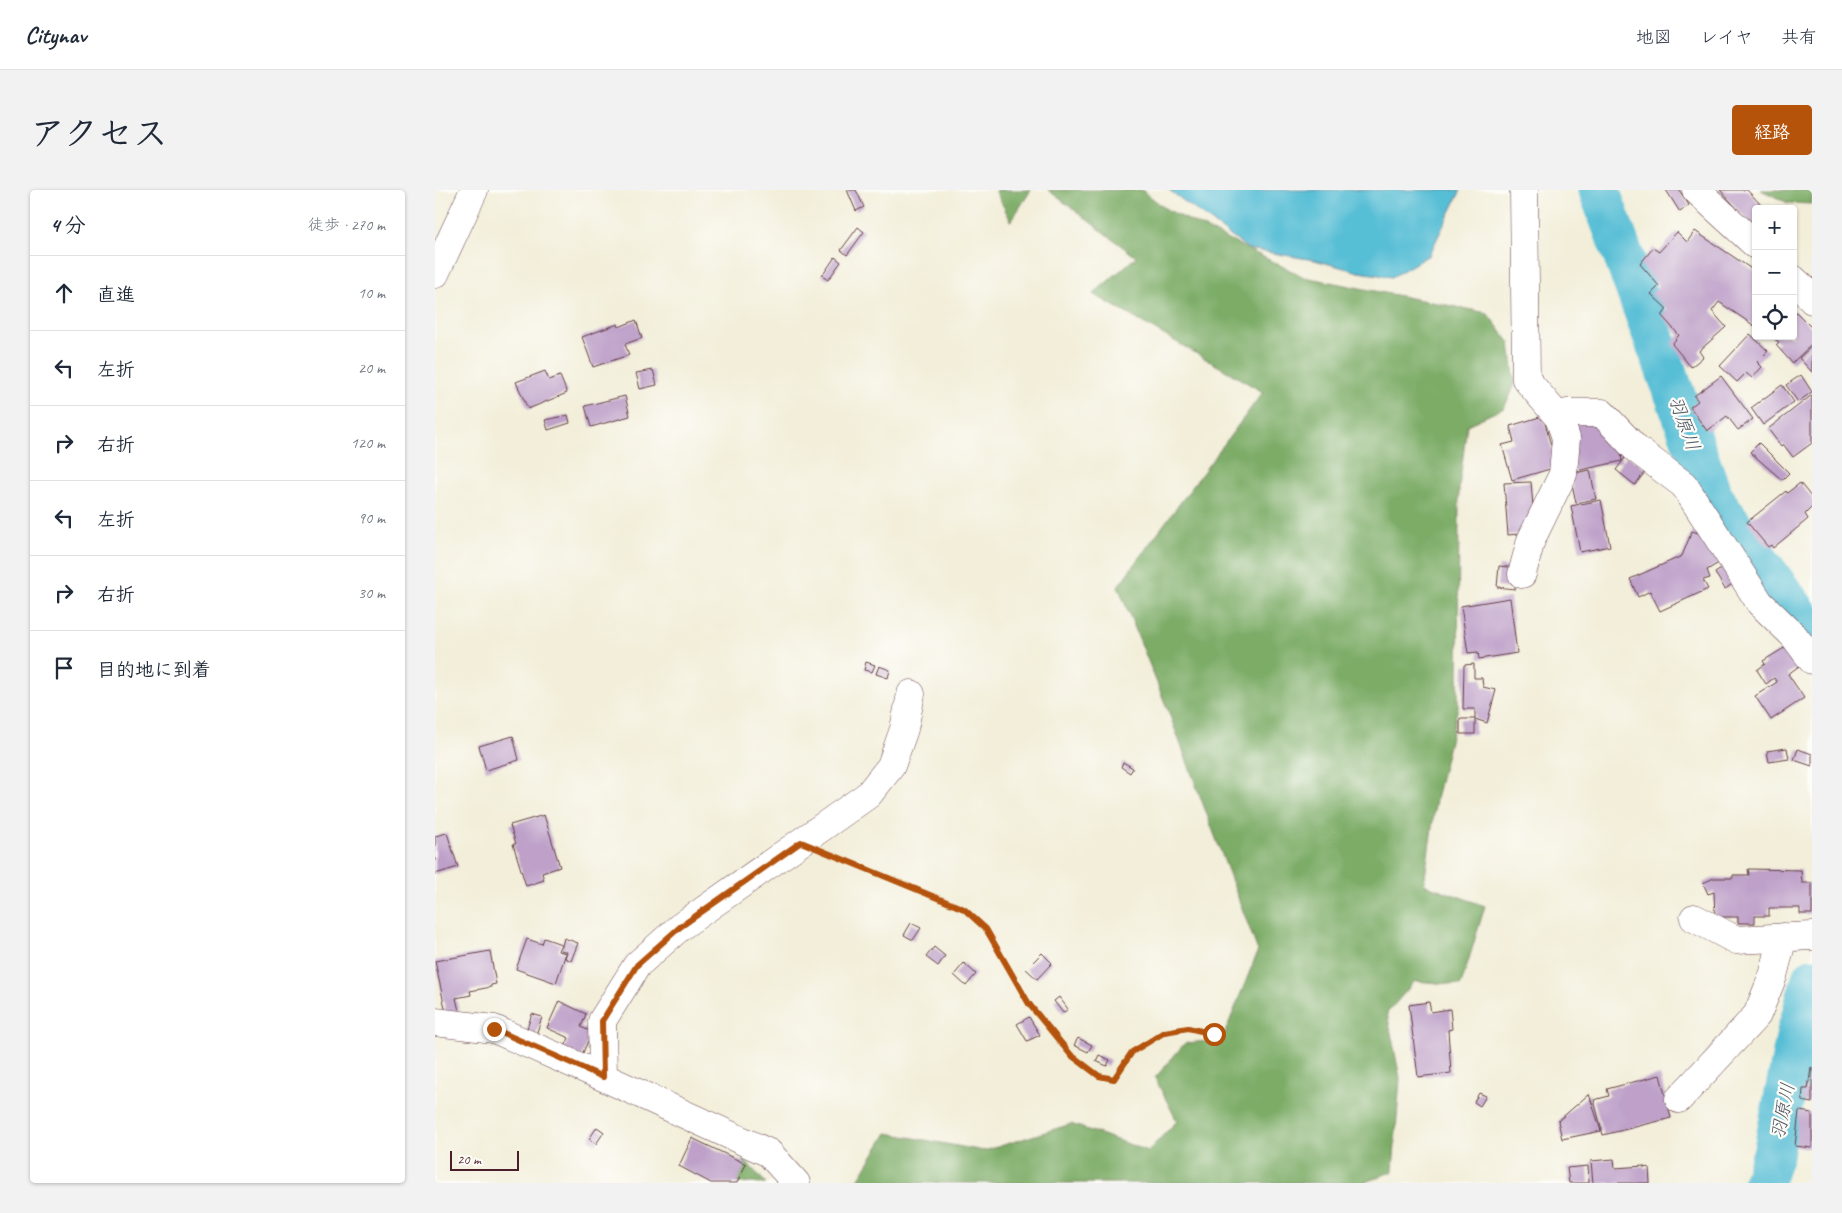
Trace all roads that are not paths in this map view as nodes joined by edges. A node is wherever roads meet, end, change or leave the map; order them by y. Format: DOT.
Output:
graph roads {
  1 [pos="474,190"];
  2 [pos="1524,190"];
  3 [pos="1696,190"];
  4 [pos="1752,241"];
  5 [pos="435,274"];
  6 [pos="1797,283"];
  7 [pos="1812,300"];
  8 [pos="1559,418"];
  9 [pos="1522,574"];
  10 [pos="1812,660"];
  11 [pos="911,694"];
  12 [pos="1695,918"];
  13 [pos="1812,936"];
  14 [pos="1783,937"];
  15 [pos="435,1022"];
  16 [pos="603,1077"];
  17 [pos="1679,1099"];
  18 [pos="796,1183"];
  1 -- 5 [label="street"];
  2 -- 8 [label="street"];
  3 -- 4 [label="street"];
  6 -- 7 [label="street"];
  8 -- 9 [label="street"];
  8 -- 10 [label="street"];
  11 -- 16 [label="street"];
  12 -- 14 [label="street"];
  13 -- 14 [label="street"];
  14 -- 17 [label="street"];
  15 -- 16 [label="street"];
  16 -- 18 [label="street"];
}
